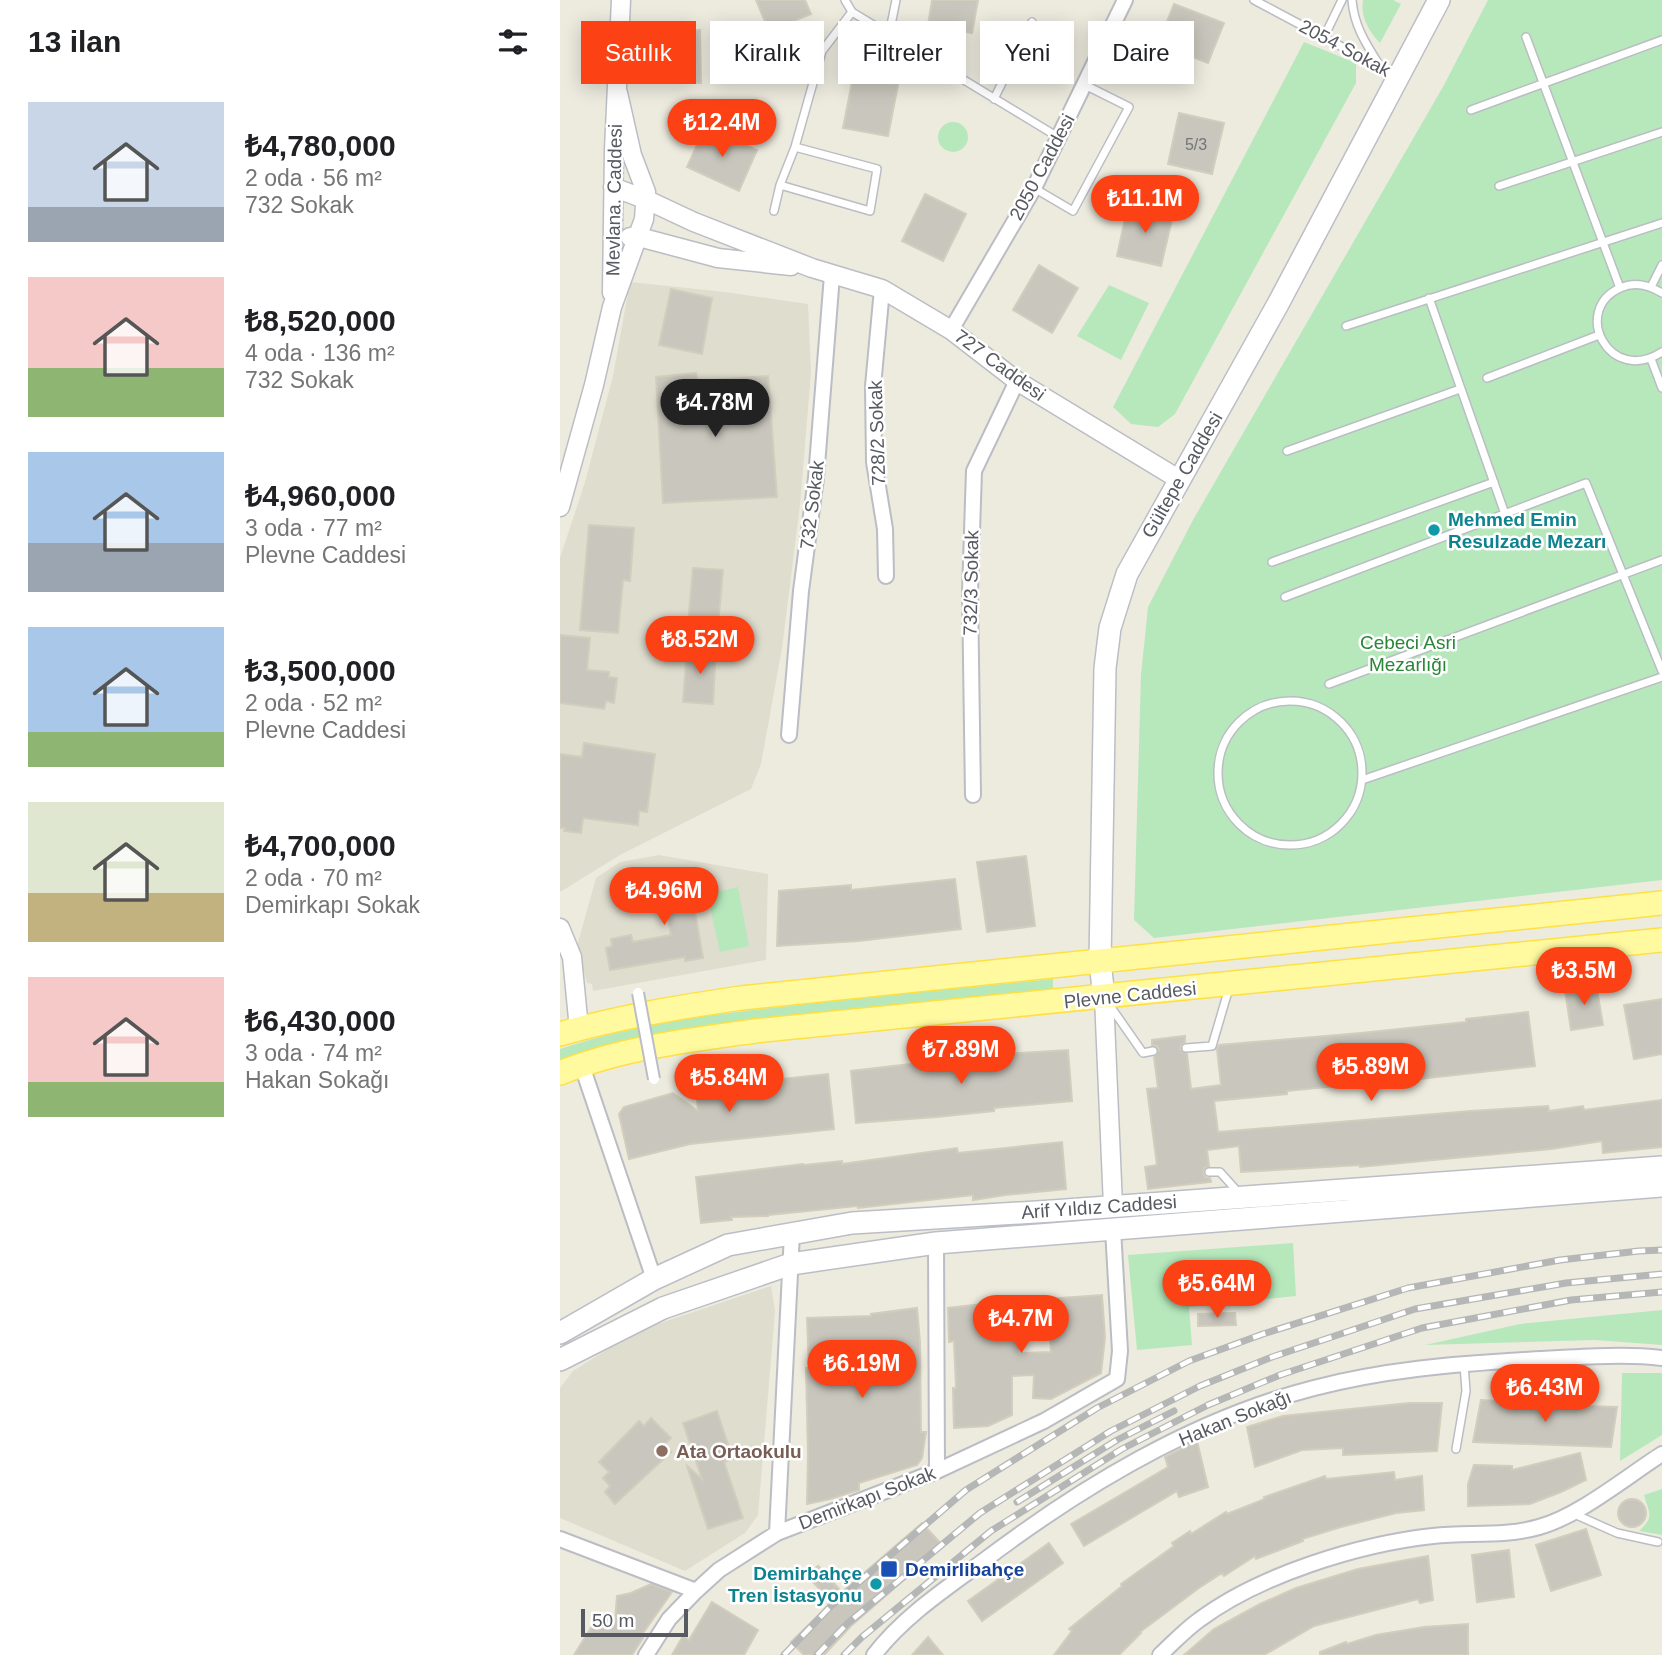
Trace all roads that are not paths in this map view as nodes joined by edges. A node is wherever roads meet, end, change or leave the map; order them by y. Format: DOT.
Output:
graph roads {
  1 [pos="621,0"];
  2 [pos="845,0"];
  3 [pos="897,0"];
  4 [pos="1125,0"];
  5 [pos="1254,0"];
  6 [pos="1342,0"];
  7 [pos="1352,0"];
  8 [pos="1438,0"];
  9 [pos="852,12"];
  10 [pos="866,21"];
  11 [pos="892,21"];
  12 [pos="1324,37"];
  13 [pos="1526,37"];
  14 [pos="1662,40"];
  15 [pos="824,48"];
  16 [pos="1390,73"];
  17 [pos="966,82"];
  18 [pos="1543,82"];
  19 [pos="812,84"];
  20 [pos="1001,84"];
  21 [pos="1085,85"];
  22 [pos="618,93"];
  23 [pos="994,99"];
  24 [pos="1471,110"];
  25 [pos="1662,132"];
  26 [pos="1059,138"];
  27 [pos="795,147"];
  28 [pos="1572,162"];
  29 [pos="780,185"];
  30 [pos="1499,186"];
  31 [pos="613,187"];
  32 [pos="1034,188"];
  33 [pos="647,200"];
  34 [pos="774,211"];
  35 [pos="1662,223"];
  36 [pos="614,236"];
  37 [pos="639,237"];
  38 [pos="1602,241"];
  39 [pos="1662,265"];
  40 [pos="812,268"];
  41 [pos="832,275"];
  42 [pos="1651,287"];
  43 [pos="1620,288"];
  44 [pos="881,289"];
  45 [pos="1662,293"];
  46 [pos="1429,298"];
  47 [pos="612,307"];
  48 [pos="1346,326"];
  49 [pos="951,330"];
  50 [pos="1599,335"];
  51 [pos="1662,352"];
  52 [pos="1651,359"];
  53 [pos="1487,378"];
  54 [pos="1017,381"];
  55 [pos="1662,387"];
  56 [pos="1460,388"];
  57 [pos="1287,451"];
  58 [pos="1180,480"];
  59 [pos="1494,482"];
  60 [pos="560,507"];
  61 [pos="1505,514"];
  62 [pos="1662,560"];
  63 [pos="1272,562"];
  64 [pos="1622,575"];
  65 [pos="886,576"];
  66 [pos="1284,597"];
  67 [pos="1662,671"];
  68 [pos="1662,677"];
  69 [pos="1329,684"];
  70 [pos="789,735"];
  71 [pos="1362,780"];
  72 [pos="973,795"];
  73 [pos="1662,903"];
  74 [pos="560,928"];
  75 [pos="1662,940"];
  76 [pos="1100,962"];
  77 [pos="1230,985"];
  78 [pos="638,993"];
  79 [pos="1104,997"];
  80 [pos="569,1032"];
  81 [pos="1186,1048"];
  82 [pos="1153,1051"];
  83 [pos="582,1066"];
  84 [pos="560,1073"];
  85 [pos="654,1079"];
  86 [pos="1662,1167"];
  87 [pos="1209,1172"];
  88 [pos="1662,1186"];
  89 [pos="1242,1196"];
  90 [pos="1113,1206"];
  91 [pos="1113,1229"];
  92 [pos="792,1233"];
  93 [pos="936,1243"];
  94 [pos="791,1264"];
  95 [pos="654,1279"];
  96 [pos="560,1333"];
  97 [pos="1662,1358"];
  98 [pos="560,1360"];
  99 [pos="1464,1363"];
  100 [pos="1456,1449"];
  101 [pos="1662,1454"];
  102 [pos="1662,1467"];
  103 [pos="1640,1468"];
  104 [pos="937,1471"];
  105 [pos="1571,1513"];
  106 [pos="777,1532"];
  107 [pos="560,1539"];
  108 [pos="1658,1542"];
  109 [pos="696,1591"];
  110 [pos="646,1655"];
  111 [pos="874,1655"];
  112 [pos="1160,1655"];
  1 -- 22 [label="street, Mevlana. Caddesi"];
  2 -- 9 [label="lane"];
  3 -- 11 [label="lane"];
  4 -- 21 [label="street, 2050 Caddesi"];
  5 -- 12 [label="lane, 2054 Sokak"];
  6 -- 12 [label="lane"];
  7 -- 16 [label="lane"];
  8 -- 16 [label="main road, Gültepe Caddesi"];
  9 -- 10 [label="lane"];
  9 -- 15 [label="lane"];
  12 -- 16 [label="lane, 2054 Sokak"];
  13 -- 18 [label="lane"];
  14 -- 18 [label="lane"];
  16 -- 58 [label="main road, Gültepe Caddesi"];
  17 -- 23 [label="lane"];
  18 -- 24 [label="lane"];
  18 -- 28 [label="lane"];
  19 -- 27 [label="lane"];
  20 -- 23 [label="lane"];
  21 -- 26 [label="street, 2050 Caddesi"];
  21 -- 32 [label="lane"];
  22 -- 31 [label="street, Mevlana. Caddesi"];
  22 -- 33 [label="street, Mevlana. Caddesi"];
  23 -- 26 [label="lane"];
  25 -- 28 [label="lane"];
  26 -- 32 [label="street, 2050 Caddesi"];
  27 -- 29 [label="lane"];
  27 -- 29 [label="lane"];
  28 -- 30 [label="lane"];
  28 -- 38 [label="lane"];
  29 -- 34 [label="lane"];
  31 -- 33 [label="street, 727 Caddesi"];
  31 -- 36 [label="street, Mevlana. Caddesi"];
  32 -- 49 [label="street, 2050 Caddesi"];
  33 -- 37 [label="street, Mevlana. Caddesi"];
  33 -- 40 [label="street, 727 Caddesi"];
  35 -- 38 [label="lane"];
  36 -- 37 [label="street, 727 Caddesi"];
  36 -- 47 [label="street, Mevlana. Caddesi"];
  37 -- 40 [label="street, 727 Caddesi"];
  37 -- 47 [label="street, Mevlana. Caddesi"];
  38 -- 43 [label="lane"];
  38 -- 46 [label="lane"];
  39 -- 42 [label="lane"];
  40 -- 41 [label="street, 727 Caddesi"];
  41 -- 44 [label="street, 727 Caddesi"];
  41 -- 70 [label="street, 732 Sokak"];
  42 -- 43 [label="lane"];
  42 -- 45 [label="lane"];
  43 -- 50 [label="lane"];
  44 -- 49 [label="street, 727 Caddesi"];
  44 -- 65 [label="street, 728/2 Sokak"];
  46 -- 48 [label="lane"];
  46 -- 56 [label="lane"];
  47 -- 60 [label="street, Mevlana. Caddesi"];
  49 -- 54 [label="street, 727 Caddesi"];
  50 -- 52 [label="lane"];
  50 -- 53 [label="lane"];
  51 -- 52 [label="lane"];
  52 -- 55 [label="lane"];
  54 -- 58 [label="street, 727 Caddesi"];
  54 -- 72 [label="street, 732/3 Sokak"];
  56 -- 57 [label="lane"];
  56 -- 59 [label="lane"];
  58 -- 76 [label="main road, Gültepe Caddesi"];
  59 -- 61 [label="lane"];
  59 -- 63 [label="lane"];
  61 -- 64 [label="lane"];
  61 -- 66 [label="lane"];
  62 -- 64 [label="lane"];
  64 -- 67 [label="lane"];
  64 -- 69 [label="lane"];
  68 -- 71 [label="lane"];
  71 -- 71 [label="lane"];
  73 -- 76 [label="main road, Plevne Caddesi"];
  74 -- 80 [label="street"];
  75 -- 77 [label="main road, Plevne Caddesi"];
  76 -- 79 [label="main road, Gültepe Caddesi"];
  76 -- 80 [label="main road, Plevne Caddesi"];
  77 -- 79 [label="main road, Plevne Caddesi"];
  77 -- 81 [label="lane"];
  78 -- 85 [label="street, bridge"];
  79 -- 82 [label="lane"];
  79 -- 83 [label="main road, Plevne Caddesi"];
  79 -- 90 [label="street"];
  83 -- 84 [label="main road, Plevne Caddesi"];
  83 -- 95 [label="street"];
  86 -- 89 [label="main road, Arif Yıldız Caddesi"];
  87 -- 89 [label="lane"];
  88 -- 91 [label="main road, Arif Yıldız Caddesi"];
  89 -- 90 [label="main road, Arif Yıldız Caddesi"];
  90 -- 92 [label="main road, Arif Yıldız Caddesi"];
  91 -- 93 [label="main road, Arif Yıldız Caddesi"];
  91 -- 104 [label="street, Demirkapı Sokak"];
  92 -- 94 [label="street"];
  92 -- 95 [label="main road, Arif Yıldız Caddesi"];
  93 -- 94 [label="main road, Arif Yıldız Caddesi"];
  93 -- 104 [label="street"];
  94 -- 98 [label="main road, Arif Yıldız Caddesi"];
  94 -- 106 [label="street"];
  95 -- 96 [label="main road, Arif Yıldız Caddesi"];
  97 -- 99 [label="street, Hakan Sokağı"];
  99 -- 100 [label="lane"];
  99 -- 111 [label="street, Hakan Sokağı"];
  101 -- 103 [label="street"];
  102 -- 103 [label="street"];
  103 -- 105 [label="street"];
  104 -- 106 [label="street, Demirkapı Sokak"];
  105 -- 108 [label="lane"];
  105 -- 112 [label="street"];
  106 -- 109 [label="street, Demirkapı Sokak"];
  107 -- 109 [label="street"];
  109 -- 110 [label="street, Demirkapı Sokak"];
}
